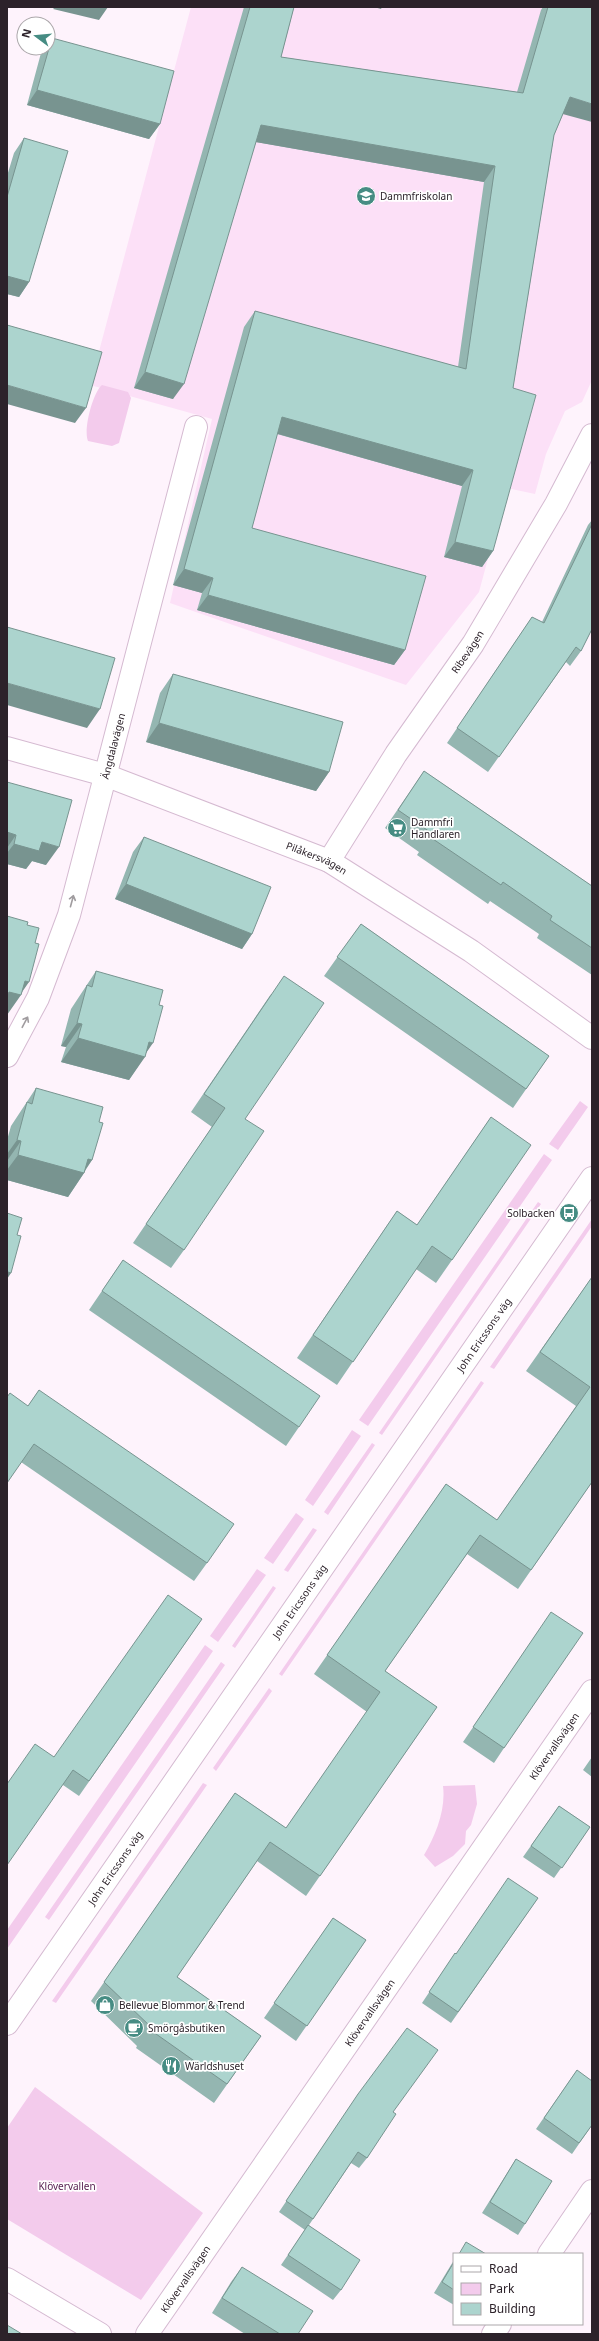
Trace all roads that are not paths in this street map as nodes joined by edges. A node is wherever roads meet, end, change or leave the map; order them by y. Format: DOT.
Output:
graph roads {
  1 [pos="196,427"];
  2 [pos="592,435"];
  3 [pos="7,748"];
  4 [pos="105,775"];
  5 [pos="329,861"];
  6 [pos="592,1038"];
  7 [pos="7,1056"];
  8 [pos="592,1178"];
  9 [pos="592,1691"];
  10 [pos="7,2024"];
  11 [pos="592,2191"];
  12 [pos="549,2253"];
  13 [pos="7,2278"];
  14 [pos="499,2325"];
  15 [pos="100,2334"];
  16 [pos="147,2334"];
  17 [pos="493,2334"];
  1 -- 4 [label="street, Ängdalavägen"];
  2 -- 5 [label="street, Ribevägen"];
  3 -- 4 [label="street, Pilåkersvägen"];
  4 -- 5 [label="street, Pilåkersvägen"];
  7 -- 4 [label="street, Ängdalavägen, one-way"];
  5 -- 6 [label="street, Pilåkersvägen"];
  8 -- 10 [label="street, John Ericssons väg"];
  9 -- 16 [label="street, Klövervallsvägen"];
  11 -- 12 [label="street"];
  13 -- 15 [label="street"];
  14 -- 17 [label="street"];
}
